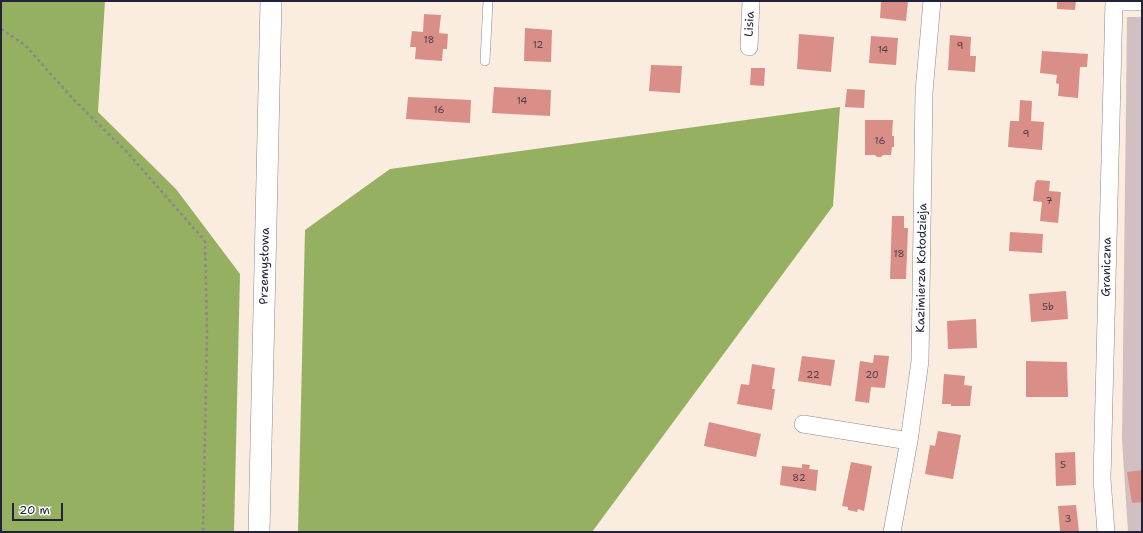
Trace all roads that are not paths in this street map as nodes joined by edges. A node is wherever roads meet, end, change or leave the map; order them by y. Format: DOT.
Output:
graph roads {
  1 [pos="271,1"];
  2 [pos="488,1"];
  3 [pos="751,1"];
  4 [pos="932,1"];
  5 [pos="1114,4"];
  6 [pos="1142,6"];
  7 [pos="749,47"];
  8 [pos="485,61"];
  9 [pos="803,424"];
  10 [pos="910,441"];
  11 [pos="259,532"];
  12 [pos="892,532"];
  13 [pos="1106,532"];
  1 -- 11 [label="street, Przemysłowa"];
  2 -- 8 [label="lane"];
  3 -- 7 [label="street, Lisia"];
  4 -- 10 [label="street, Kazimierza Kołodzieja"];
  5 -- 6 [label="lane"];
  5 -- 13 [label="street, Graniczna"];
  9 -- 10 [label="street"];
  10 -- 12 [label="street, Kazimierza Kołodzieja"];
}
